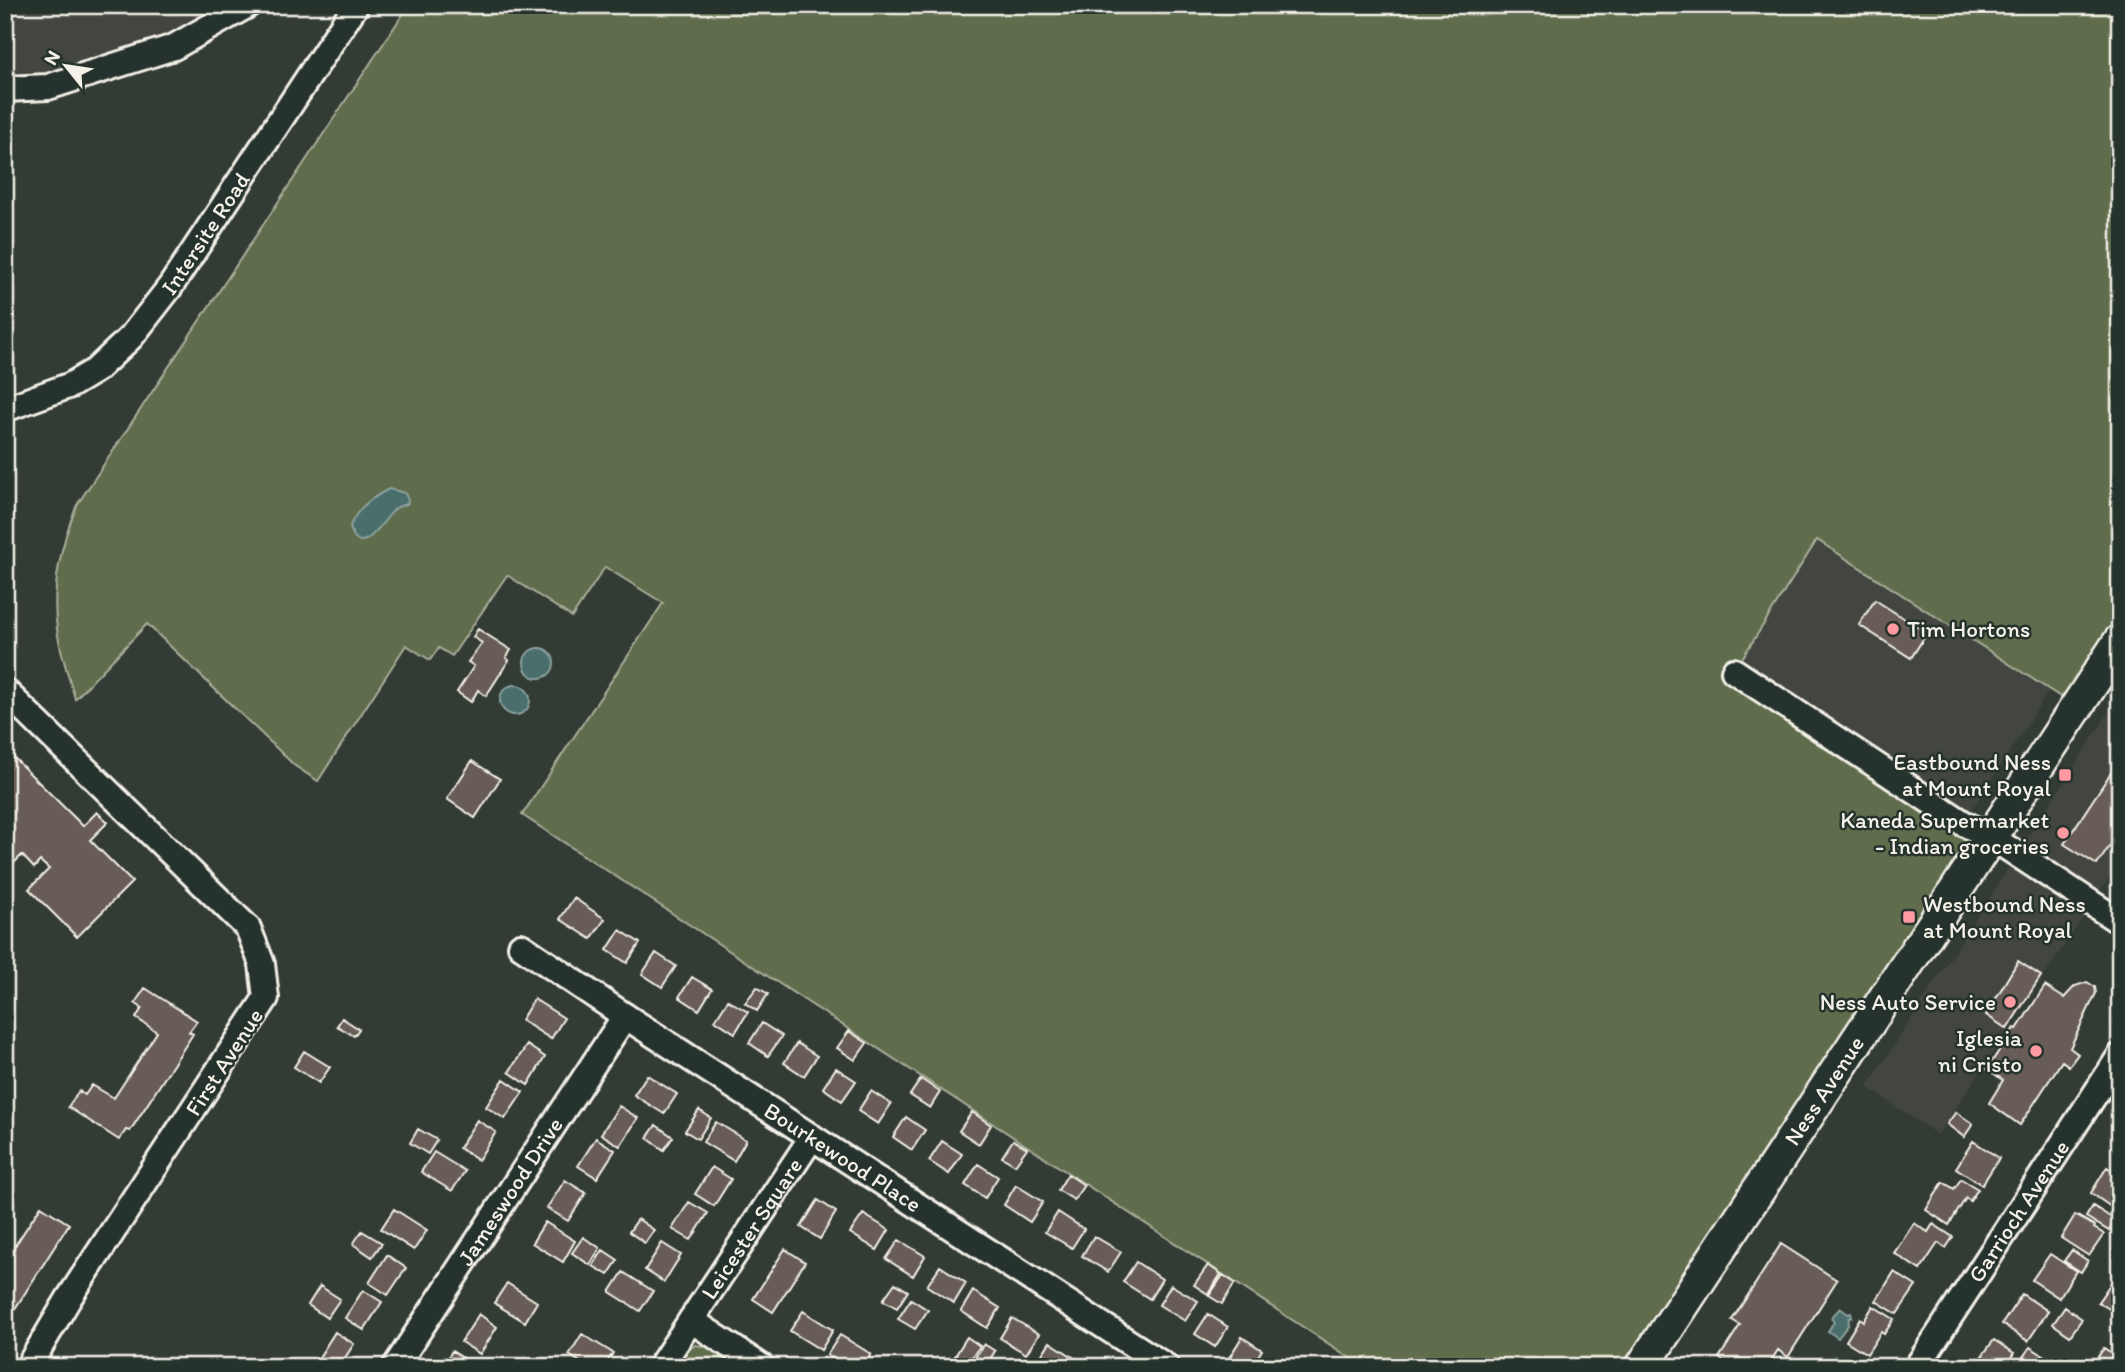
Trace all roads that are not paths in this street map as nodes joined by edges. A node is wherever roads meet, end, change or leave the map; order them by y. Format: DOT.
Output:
graph roads {
  1 [pos="248,5"];
  2 [pos="356,5"];
  3 [pos="5,89"];
  4 [pos="5,410"];
  5 [pos="2120,640"];
  6 [pos="1734,670"];
  7 [pos="5,691"];
  8 [pos="1991,836"];
  9 [pos="2120,922"];
  10 [pos="521,946"];
  11 [pos="625,1016"];
  12 [pos="2120,1056"];
  13 [pos="812,1137"];
  14 [pos="691,1320"];
  15 [pos="28,1367"];
  16 [pos="395,1367"];
  17 [pos="660,1367"];
  18 [pos="762,1367"];
  19 [pos="1167,1367"];
  20 [pos="1642,1367"];
  21 [pos="1917,1367"];
  1 -- 3 [label="street"];
  2 -- 4 [label="street, Intersite Road"];
  5 -- 8 [label="main road, Ness Avenue"];
  6 -- 8 [label="street"];
  7 -- 15 [label="street, First Avenue"];
  8 -- 9 [label="street"];
  8 -- 20 [label="main road, Ness Avenue"];
  10 -- 11 [label="street, Bourkewood Place"];
  11 -- 13 [label="street, Bourkewood Place"];
  11 -- 16 [label="street, Jameswood Drive"];
  12 -- 21 [label="street, Garrioch Avenue"];
  13 -- 14 [label="street, Leicester Square"];
  13 -- 19 [label="street, Bourkewood Place"];
  14 -- 17 [label="street, Leicester Square"];
  14 -- 18 [label="street, Leicester Square"];
}
